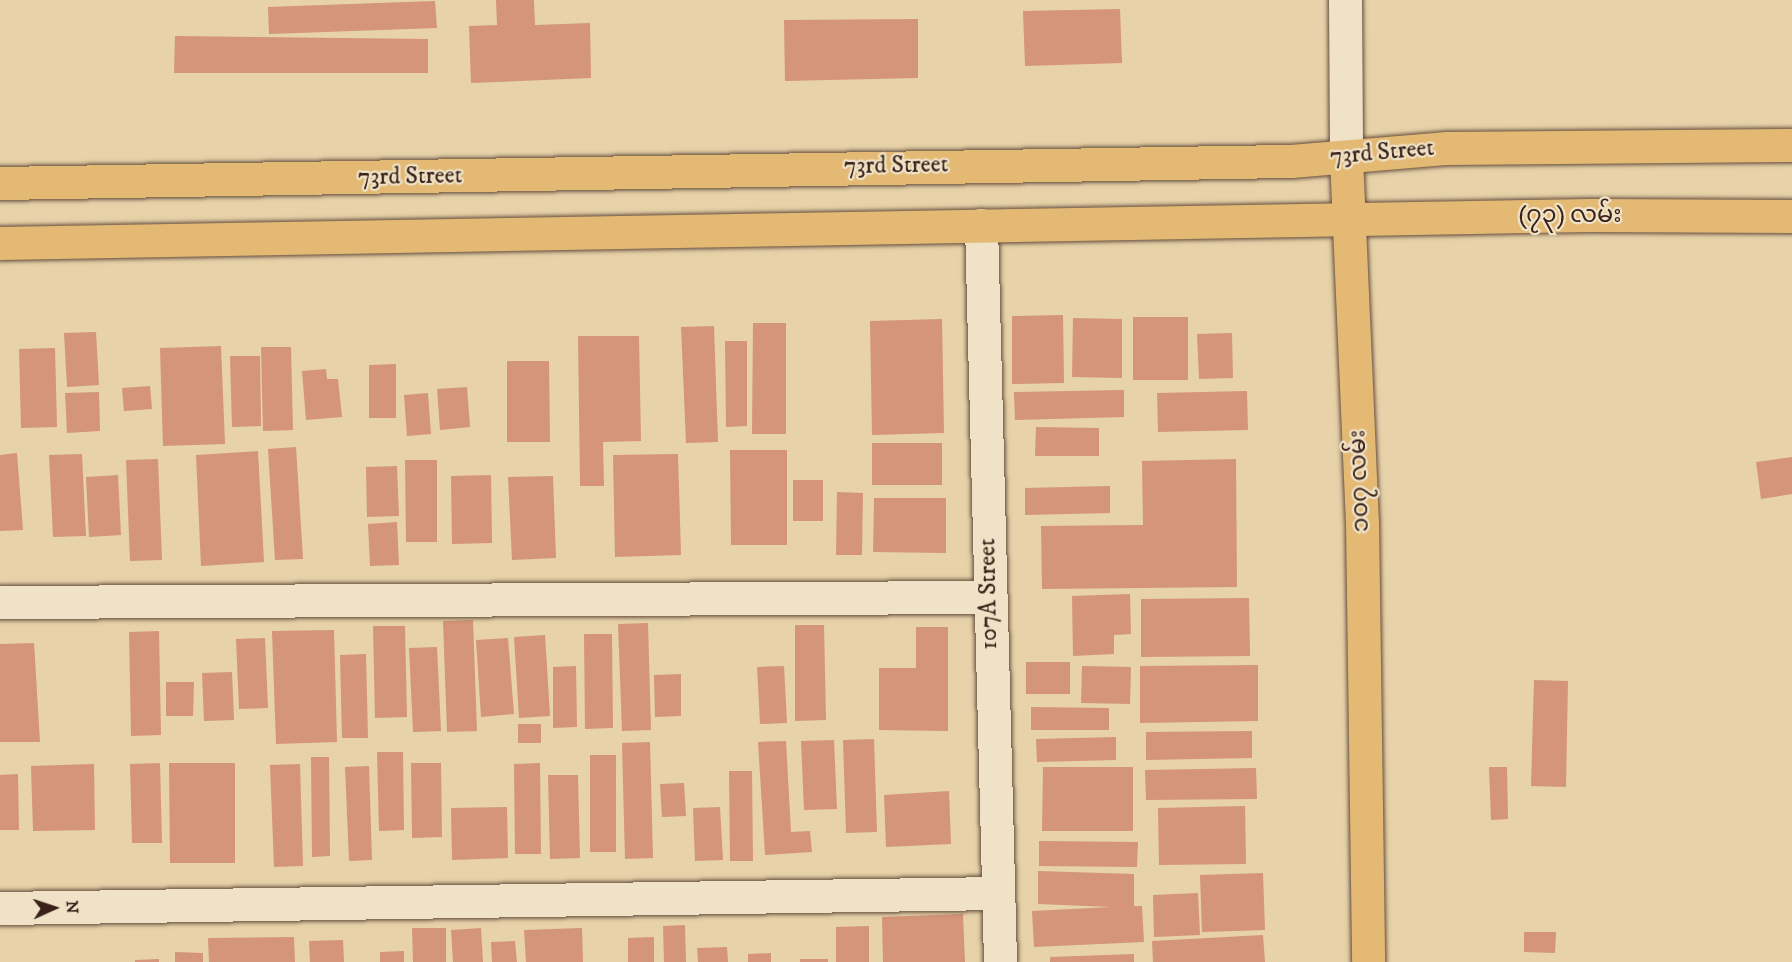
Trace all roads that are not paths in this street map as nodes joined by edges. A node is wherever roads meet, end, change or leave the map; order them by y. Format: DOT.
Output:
graph roads {
  1 [pos="1345,0"];
  2 [pos="1792,145"];
  3 [pos="1346,156"];
  4 [pos="0,183"];
  5 [pos="1792,216"];
  6 [pos="1349,222"];
  7 [pos="981,225"];
  8 [pos="0,243"];
  9 [pos="989,597"];
  10 [pos="0,602"];
  11 [pos="998,893"];
  12 [pos="0,908"];
  13 [pos="999,962"];
  14 [pos="1368,962"];
  1 -- 3 [label="street, ၁၀၇ လမ်း"];
  2 -- 3 [label="main road, 73rd Street"];
  3 -- 4 [label="main road, 73rd Street"];
  3 -- 6 [label="main road, ၁၀၇ လမ်း"];
  5 -- 6 [label="main road, (၇၃) လမ်း"];
  6 -- 7 [label="main road"];
  6 -- 14 [label="main road, ၁၀၇ လမ်း"];
  7 -- 8 [label="main road"];
  7 -- 9 [label="street, 107A Street"];
  9 -- 10 [label="street"];
  9 -- 11 [label="street, 107A Street"];
  11 -- 12 [label="street"];
  11 -- 13 [label="street, 107A Street"];
}
